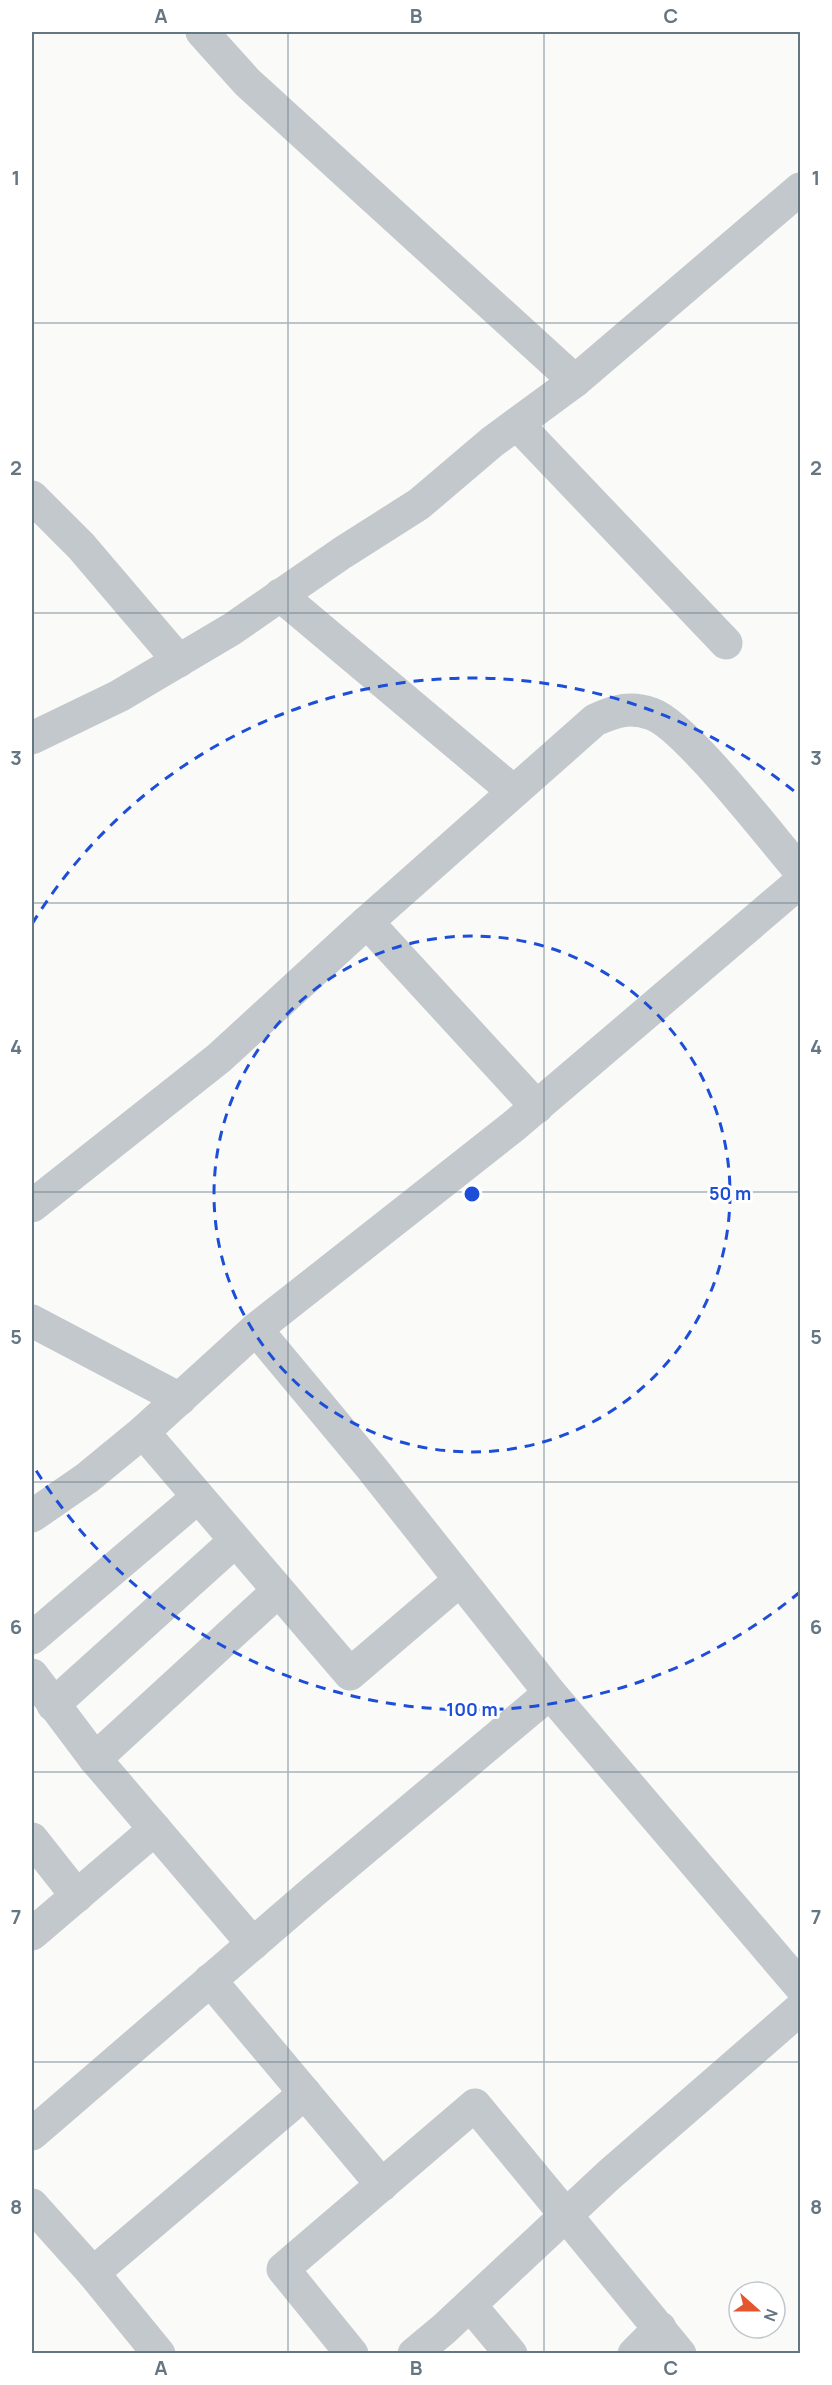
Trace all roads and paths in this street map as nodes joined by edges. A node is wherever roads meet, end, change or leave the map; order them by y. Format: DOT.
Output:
graph roads {
  1 [pos="202,32"];
  2 [pos="801,189"];
  3 [pos="575,381"];
  4 [pos="518,424"];
  5 [pos="32,496"];
  6 [pos="280,595"];
  7 [pos="726,643"];
  8 [pos="179,661"];
  9 [pos="32,738"];
  10 [pos="513,791"];
  11 [pos="801,871"];
  12 [pos="801,882"];
  13 [pos="367,922"];
  14 [pos="537,1107"];
  15 [pos="32,1206"];
  16 [pos="32,1321"];
  17 [pos="256,1329"];
  18 [pos="180,1399"];
  19 [pos="143,1432"];
  20 [pos="198,1497"];
  21 [pos="32,1516"];
  22 [pos="235,1541"];
  23 [pos="460,1580"];
  24 [pos="278,1591"];
  25 [pos="32,1638"];
  26 [pos="32,1675"];
  27 [pos="550,1693"];
  28 [pos="53,1705"];
  29 [pos="95,1759"];
  30 [pos="155,1829"];
  31 [pos="32,1839"];
  32 [pos="77,1896"];
  33 [pos="32,1934"];
  34 [pos="253,1944"];
  35 [pos="210,1980"];
  36 [pos="801,1986"];
  37 [pos="801,2009"];
  38 [pos="305,2093"];
  39 [pos="32,2134"];
  40 [pos="382,2185"];
  41 [pos="32,2205"];
  42 [pos="565,2216"];
  43 [pos="93,2273"];
  44 [pos="470,2305"];
  45 [pos="670,2341"];
  46 [pos="159,2354"];
  47 [pos="352,2354"];
  48 [pos="414,2354"];
  49 [pos="511,2354"];
  50 [pos="634,2354"];
  1 -- 3 [label="street"];
  2 -- 3 [label="street"];
  3 -- 4 [label="street"];
  4 -- 6 [label="street"];
  4 -- 7 [label="street"];
  5 -- 8 [label="street"];
  6 -- 8 [label="street"];
  6 -- 10 [label="street"];
  8 -- 9 [label="street"];
  10 -- 11 [label="street"];
  10 -- 13 [label="street"];
  12 -- 14 [label="street"];
  13 -- 14 [label="street"];
  13 -- 15 [label="street"];
  14 -- 17 [label="street"];
  16 -- 18 [label="street"];
  17 -- 18 [label="street"];
  17 -- 23 [label="street"];
  18 -- 19 [label="street"];
  19 -- 20 [label="street"];
  19 -- 21 [label="street"];
  20 -- 22 [label="street"];
  20 -- 25 [label="street"];
  22 -- 24 [label="street"];
  22 -- 28 [label="street"];
  23 -- 24 [label="street"];
  23 -- 27 [label="street"];
  24 -- 29 [label="street"];
  26 -- 28 [label="street"];
  27 -- 34 [label="street"];
  27 -- 36 [label="street"];
  28 -- 29 [label="street"];
  29 -- 30 [label="street"];
  30 -- 32 [label="street"];
  30 -- 34 [label="street"];
  31 -- 32 [label="street"];
  32 -- 33 [label="street"];
  34 -- 35 [label="street"];
  35 -- 38 [label="street"];
  35 -- 39 [label="street"];
  37 -- 42 [label="street"];
  38 -- 40 [label="street"];
  38 -- 43 [label="street"];
  40 -- 42 [label="street"];
  40 -- 47 [label="street"];
  41 -- 43 [label="street"];
  42 -- 44 [label="street"];
  42 -- 45 [label="street"];
  43 -- 46 [label="street"];
  44 -- 48 [label="street"];
  44 -- 49 [label="street"];
  45 -- 50 [label="street"];
}
